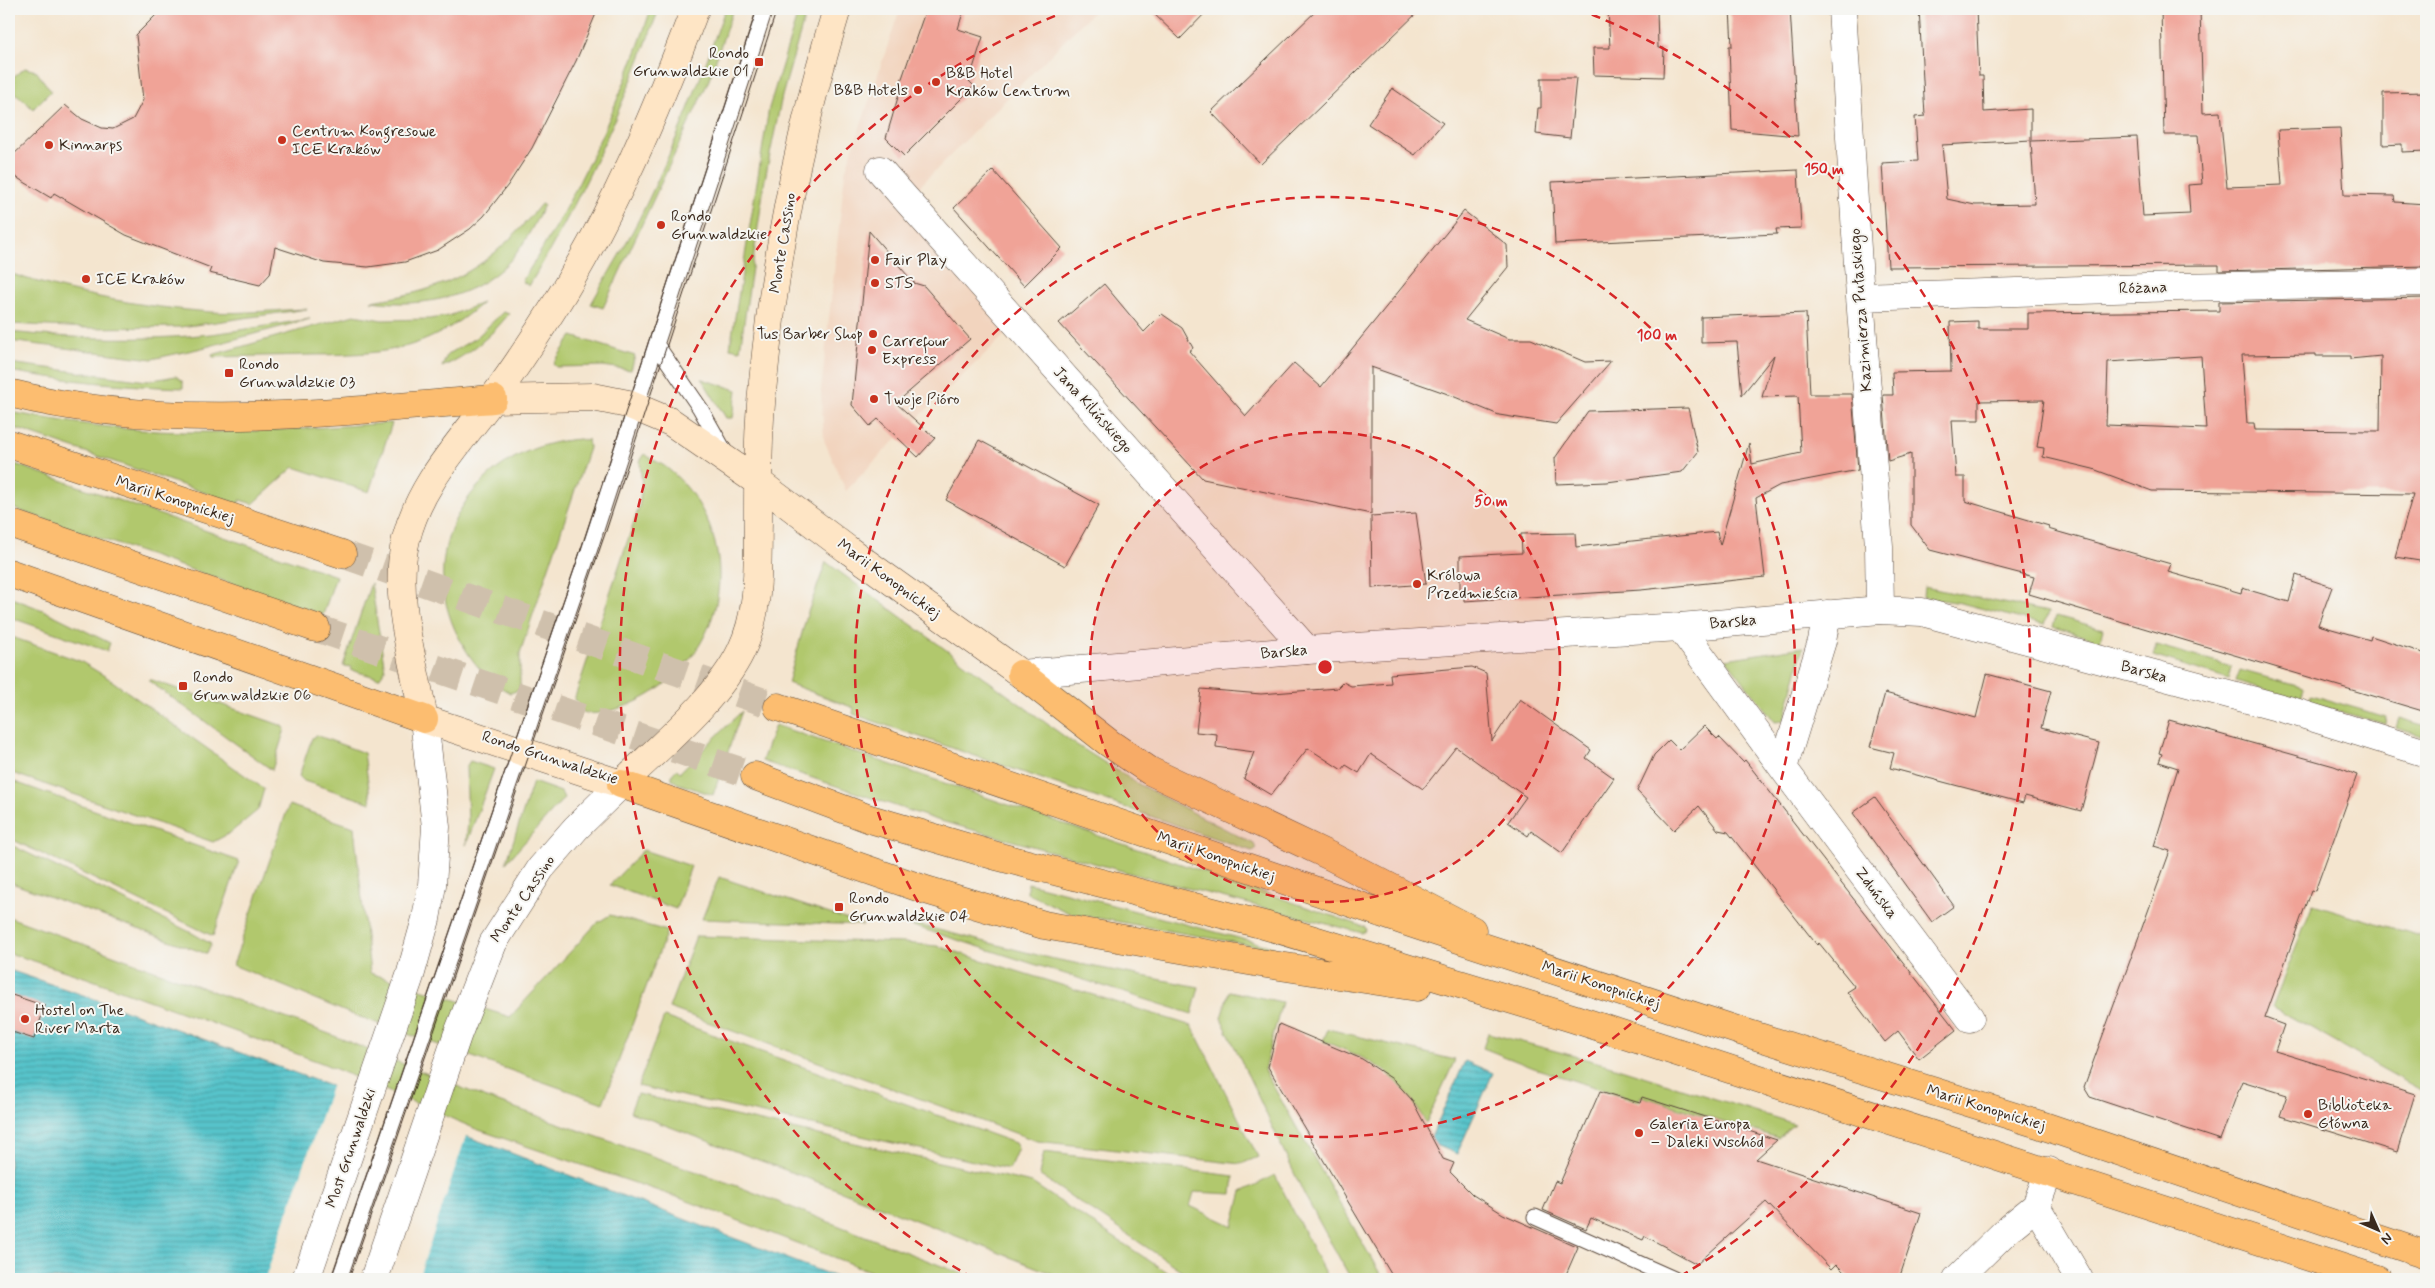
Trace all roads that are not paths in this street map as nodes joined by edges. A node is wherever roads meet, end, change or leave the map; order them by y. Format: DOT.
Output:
graph roads {
  1 [pos="694,9"];
  2 [pos="765,9"];
  3 [pos="837,9"];
  4 [pos="1842,9"];
  5 [pos="880,170"];
  6 [pos="2426,282"];
  7 [pos="1860,297"];
  8 [pos="656,344"];
  9 [pos="9,393"];
  10 [pos="493,399"];
  11 [pos="636,406"];
  12 [pos="9,444"];
  13 [pos="730,462"];
  14 [pos="758,482"];
  15 [pos="9,523"];
  16 [pos="342,554"];
  17 [pos="9,573"];
  18 [pos="1880,610"];
  19 [pos="1827,614"];
  20 [pos="1680,627"];
  21 [pos="316,628"];
  22 [pos="1307,650"];
  23 [pos="1021,674"];
  24 [pos="778,707"];
  25 [pos="424,719"];
  26 [pos="521,750"];
  27 [pos="2426,753"];
  28 [pos="1783,768"];
  29 [pos="755,776"];
  30 [pos="621,784"];
  31 [pos="1533,963"];
  32 [pos="1514,1002"];
  33 [pos="1970,1018"];
  34 [pos="2049,1171"];
  35 [pos="2036,1206"];
  36 [pos="1535,1216"];
  37 [pos="2426,1255"];
  38 [pos="306,1279"];
  39 [pos="339,1279"];
  40 [pos="374,1279"];
  41 [pos="1674,1279"];
  42 [pos="1957,1279"];
  43 [pos="2079,1279"];
  44 [pos="2377,1279"];
  1 -- 10 [label="main road"];
  2 -- 8 [label="lane"];
  3 -- 14 [label="main road, Monte Cassino"];
  4 -- 7 [label="street, Kazimierza Pułaskiego"];
  5 -- 22 [label="street, Jana Kilińskiego"];
  6 -- 7 [label="street, Różana"];
  7 -- 18 [label="street, Kazimierza Pułaskiego"];
  8 -- 11 [label="lane"];
  8 -- 13 [label="lane"];
  9 -- 10 [label="main road"];
  10 -- 11 [label="main road"];
  10 -- 25 [label="main road"];
  11 -- 13 [label="main road"];
  11 -- 26 [label="lane"];
  12 -- 16 [label="main road, Marii Konopnickiej"];
  13 -- 14 [label="main road"];
  14 -- 23 [label="main road, Marii Konopnickiej"];
  14 -- 30 [label="main road, Rondo Grunwaldzkie"];
  15 -- 21 [label="main road"];
  17 -- 25 [label="main road"];
  18 -- 19 [label="street, Barska"];
  18 -- 27 [label="street, Barska"];
  19 -- 20 [label="street, Barska"];
  19 -- 28 [label="street"];
  20 -- 22 [label="street, Barska"];
  20 -- 28 [label="street, Zduńska"];
  22 -- 23 [label="street, Barska"];
  23 -- 31 [label="main road"];
  24 -- 31 [label="main road, Marii Konopnickiej"];
  25 -- 26 [label="main road, Rondo Grunwaldzkie"];
  25 -- 38 [label="street, Most Grunwaldzki"];
  26 -- 30 [label="main road, Rondo Grunwaldzkie"];
  26 -- 39 [label="lane"];
  28 -- 33 [label="street, Zduńska"];
  29 -- 32 [label="main road"];
  30 -- 32 [label="main road"];
  30 -- 40 [label="street, Monte Cassino"];
  31 -- 37 [label="main road, Marii Konopnickiej"];
  32 -- 34 [label="main road"];
  34 -- 35 [label="street"];
  34 -- 44 [label="main road"];
  35 -- 42 [label="street"];
  35 -- 43 [label="street"];
  36 -- 41 [label="lane"];
}
